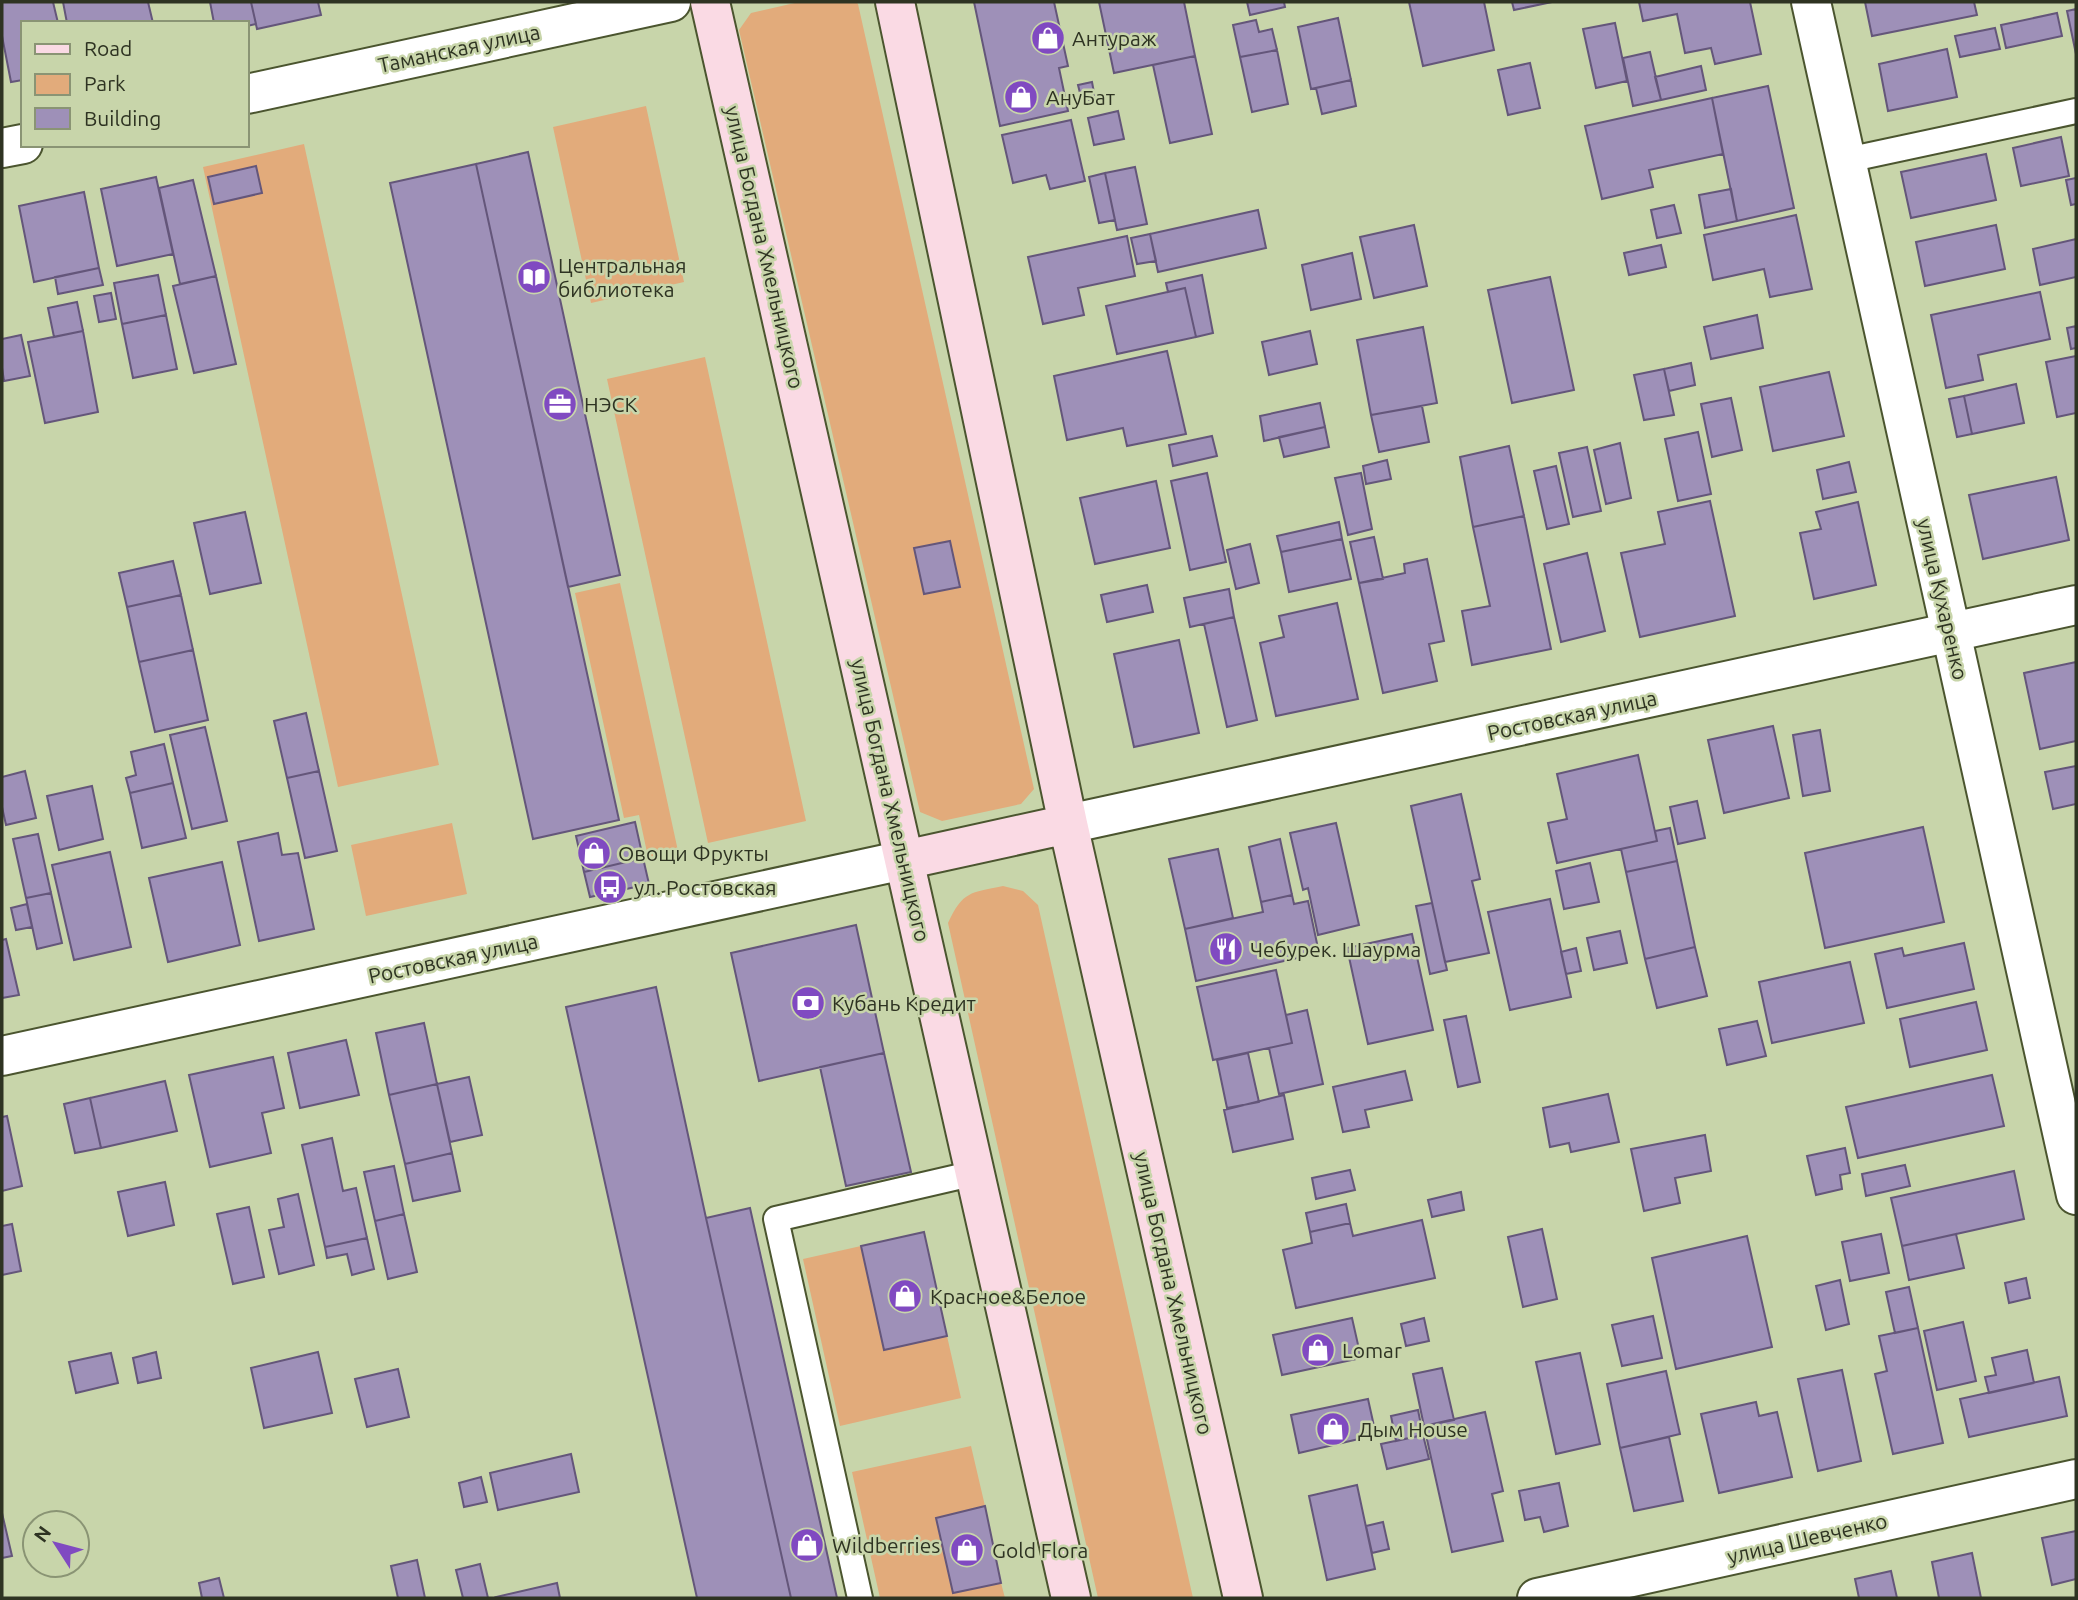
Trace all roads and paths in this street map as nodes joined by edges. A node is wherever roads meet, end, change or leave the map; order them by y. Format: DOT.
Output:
graph roads {
  1 [pos="671,2"];
  2 [pos="710,2"];
  3 [pos="895,2"];
  4 [pos="1811,2"];
  5 [pos="248,94"];
  6 [pos="2076,111"];
  7 [pos="21,144"];
  8 [pos="2,148"];
  9 [pos="1847,160"];
  10 [pos="2076,605"];
  11 [pos="1950,633"];
  12 [pos="1068,824"];
  13 [pos="904,860"];
  14 [pos="2,1056"];
  15 [pos="975,1173"];
  16 [pos="2076,1195"];
  17 [pos="2076,1479"];
  18 [pos="860,1598"];
  19 [pos="1071,1598"];
  20 [pos="1243,1598"];
  21 [pos="1537,1598"];
  1 -- 5 [label="street, Таманская улица"];
  2 -- 13 [label="main road, улица Богдана Хмельницкого"];
  3 -- 12 [label="main road, улица Богдана Хмельницкого"];
  4 -- 9 [label="street, улица Кухаренко"];
  6 -- 9 [label="lane"];
  7 -- 8 [label="street"];
  9 -- 11 [label="street, улица Кухаренко"];
  10 -- 11 [label="street, Ростовская улица"];
  11 -- 12 [label="street, Ростовская улица"];
  11 -- 16 [label="street, улица Кухаренко"];
  12 -- 13 [label="main road"];
  12 -- 20 [label="main road, улица Богдана Хмельницкого"];
  13 -- 14 [label="street, Ростовская улица"];
  13 -- 15 [label="main road, улица Богдана Хмельницкого"];
  15 -- 18 [label="lane"];
  15 -- 19 [label="main road, улица Богдана Хмельницкого"];
  17 -- 21 [label="street, улица Шевченко"];
}
